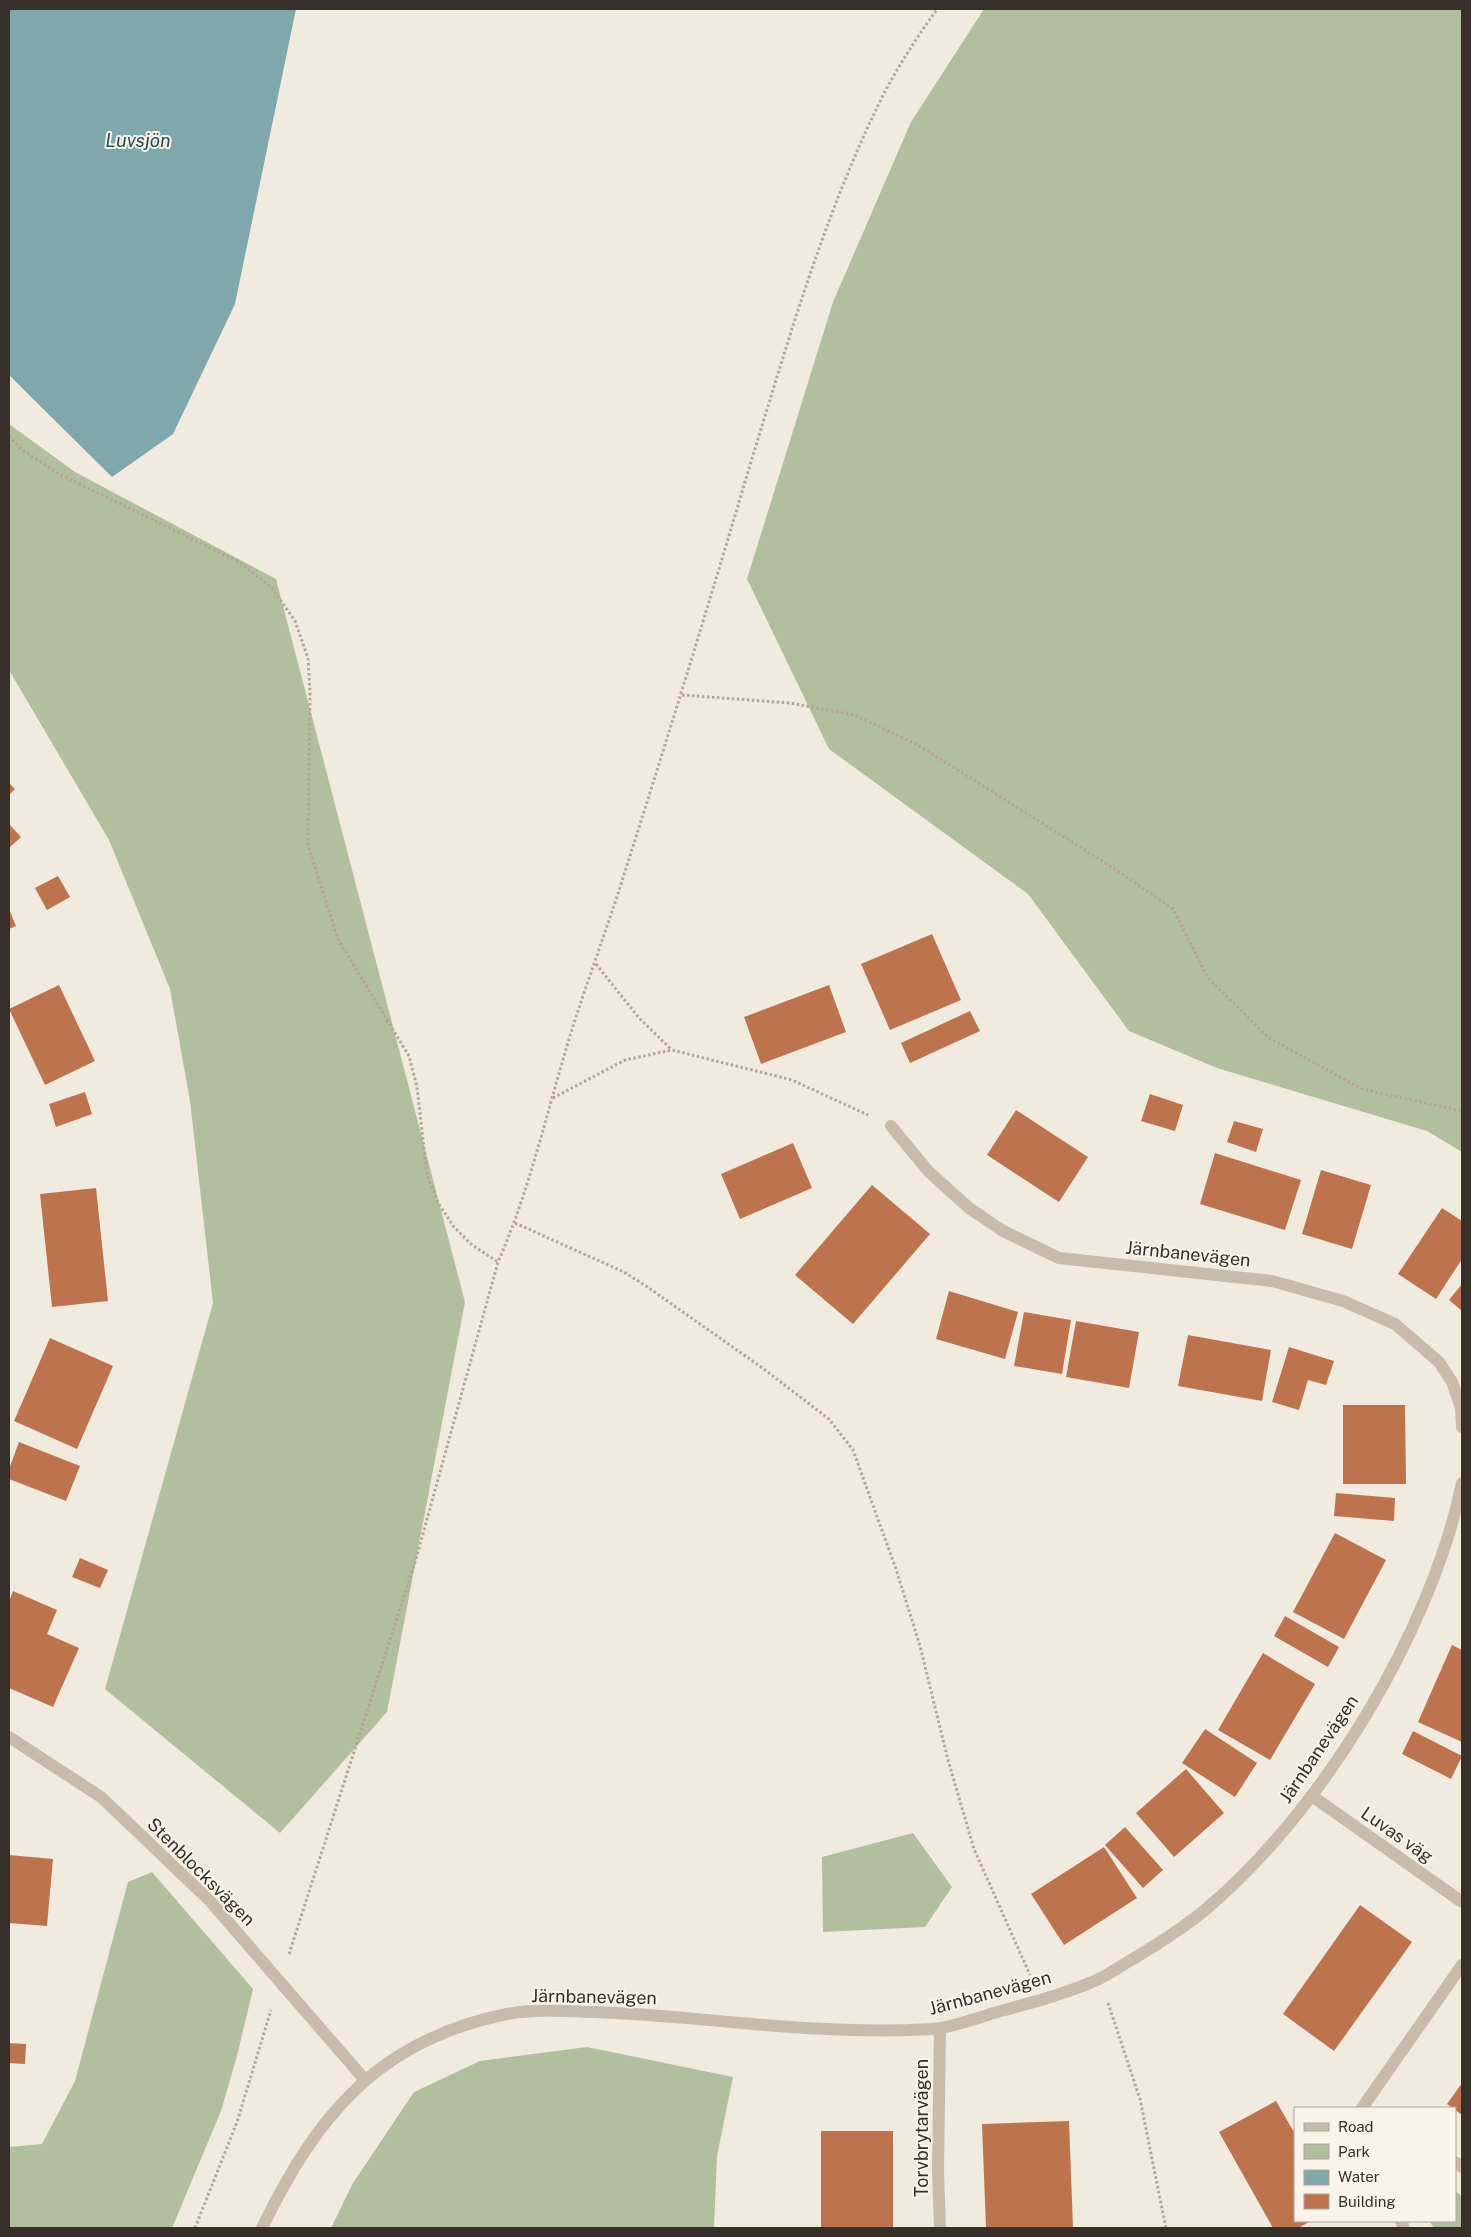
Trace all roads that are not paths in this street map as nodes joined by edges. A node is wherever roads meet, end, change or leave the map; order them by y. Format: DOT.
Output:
graph roads {
  1 [pos="891,1126"];
  2 [pos="1462,1428"];
  3 [pos="1462,1483"];
  4 [pos="9,1737"];
  5 [pos="1312,1796"];
  6 [pos="1462,1902"];
  7 [pos="1462,1965"];
  8 [pos="940,2028"];
  9 [pos="365,2080"];
  10 [pos="1366,2107"];
  11 [pos="262,2228"];
  12 [pos="940,2228"];
  1 -- 2 [label="street, Järnbanevägen"];
  3 -- 5 [label="street, Järnbanevägen"];
  4 -- 9 [label="street, Stenblocksvägen"];
  5 -- 6 [label="street, Luvas väg"];
  5 -- 8 [label="street, Järnbanevägen"];
  7 -- 10 [label="street"];
  8 -- 9 [label="street, Järnbanevägen"];
  8 -- 12 [label="street, Torvbrytarvägen"];
  9 -- 11 [label="street, Järnbanevägen"];
}
